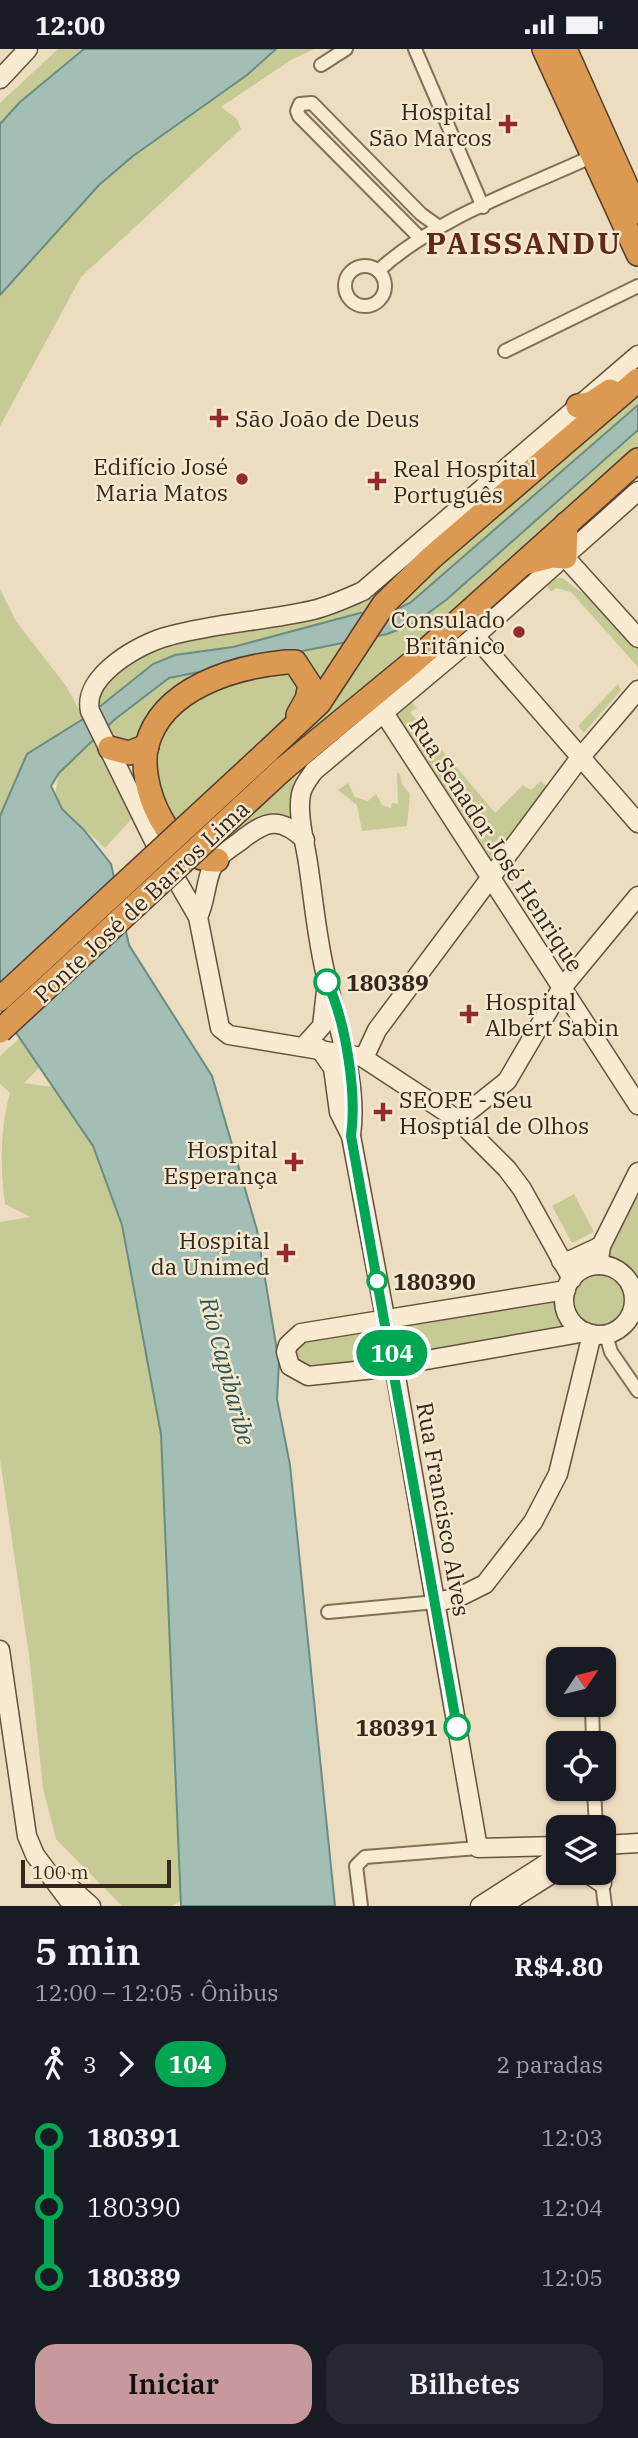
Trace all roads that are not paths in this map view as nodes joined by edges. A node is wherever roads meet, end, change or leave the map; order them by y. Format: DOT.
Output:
graph roads {
  1 [pos="29,49"];
  2 [pos="346,49"];
  3 [pos="415,49"];
  4 [pos="544,49"];
  5 [pos="565,49"];
  6 [pos="321,65"];
  7 [pos="0,79"];
  8 [pos="593,156"];
  9 [pos="483,207"];
  10 [pos="638,211"];
  11 [pos="439,227"];
  12 [pos="419,237"];
  13 [pos="638,254"];
  14 [pos="378,271"];
  15 [pos="638,286"];
  16 [pos="505,351"];
  17 [pos="638,355"];
  18 [pos="638,379"];
  19 [pos="578,406"];
  20 [pos="638,460"];
  21 [pos="638,491"];
  22 [pos="566,524"];
  23 [pos="565,557"];
  24 [pos="522,565"];
  25 [pos="475,636"];
  26 [pos="638,638"];
  27 [pos="638,690"];
  28 [pos="384,713"];
  29 [pos="107,742"];
  30 [pos="147,746"];
  31 [pos="274,746"];
  32 [pos="579,759"];
  33 [pos="638,823"];
  34 [pos="305,840"];
  35 [pos="217,860"];
  36 [pos="491,878"];
  37 [pos="638,896"];
  38 [pos="198,916"];
  39 [pos="327,982"];
  40 [pos="561,989"];
  41 [pos="0,999"];
  42 [pos="377,1030"];
  43 [pos="0,1031"];
  44 [pos="344,1045"];
  45 [pos="311,1047"];
  46 [pos="364,1058"];
  47 [pos="638,1105"];
  48 [pos="458,1120"];
  49 [pos="351,1136"];
  50 [pos="638,1172"];
  51 [pos="601,1246"];
  52 [pos="598,1265"];
  53 [pos="566,1274"];
  54 [pos="545,1293"];
  55 [pos="635,1313"];
  56 [pos="385,1319"];
  57 [pos="594,1334"];
  58 [pos="394,1365"];
  59 [pos="638,1391"];
  60 [pos="436,1602"];
  61 [pos="328,1612"];
  62 [pos="0,1650"];
  63 [pos="475,1827"];
  64 [pos="638,1843"];
  65 [pos="616,1844"];
  66 [pos="546,1846"];
  67 [pos="506,1848"];
  68 [pos="478,1849"];
  69 [pos="41,1862"];
  70 [pos="546,1870"];
  71 [pos="546,1875"];
  72 [pos="519,1879"];
  73 [pos="599,1885"];
  74 [pos="73,1906"];
  75 [pos="91,1906"];
  76 [pos="361,1906"];
  77 [pos="480,1906"];
  78 [pos="501,1906"];
  79 [pos="605,1906"];
  1 -- 7 [label="street"];
  2 -- 6 [label="street"];
  3 -- 9 [label="street"];
  4 -- 8 [label="highway"];
  5 -- 10 [label="highway"];
  8 -- 9 [label="street"];
  8 -- 13 [label="highway"];
  9 -- 11 [label="street"];
  11 -- 12 [label="street"];
  11 -- 12 [label="street"];
  12 -- 14 [label="street"];
  15 -- 16 [label="street"];
  17 -- 19 [label="street"];
  18 -- 19 [label="highway"];
  18 -- 31 [label="highway"];
  19 -- 29 [label="street"];
  20 -- 22 [label="highway, Ponte José de Barros Lima"];
  21 -- 23 [label="street"];
  22 -- 23 [label="highway"];
  22 -- 24 [label="highway, Ponte José de Barros Lima"];
  23 -- 24 [label="highway"];
  23 -- 25 [label="street"];
  23 -- 26 [label="street"];
  24 -- 43 [label="highway, Ponte José de Barros Lima, bridge"];
  25 -- 28 [label="street"];
  25 -- 32 [label="street"];
  27 -- 32 [label="street"];
  28 -- 34 [label="street, Rua Francisco Alves"];
  28 -- 36 [label="street, Rua Senador José Henrique"];
  29 -- 30 [label="highway"];
  29 -- 38 [label="street"];
  30 -- 31 [label="highway"];
  30 -- 35 [label="highway"];
  31 -- 41 [label="highway, Ponte José de Barros Lima, bridge"];
  32 -- 33 [label="street"];
  32 -- 36 [label="street"];
  34 -- 35 [label="street"];
  34 -- 39 [label="street, Rua Francisco Alves"];
  35 -- 38 [label="street"];
  36 -- 40 [label="street, Rua Senador José Henrique"];
  36 -- 42 [label="street"];
  37 -- 40 [label="street"];
  38 -- 45 [label="street"];
  39 -- 44 [label="street, Rua Francisco Alves"];
  39 -- 45 [label="street"];
  40 -- 47 [label="street, Rua Senador José Henrique"];
  40 -- 48 [label="street"];
  42 -- 44 [label="street"];
  42 -- 46 [label="street"];
  44 -- 45 [label="street"];
  44 -- 46 [label="street"];
  44 -- 49 [label="street, Rua Francisco Alves"];
  45 -- 49 [label="street, Rua Francisco Alves"];
  46 -- 48 [label="street"];
  48 -- 53 [label="street"];
  49 -- 56 [label="street, Rua Francisco Alves"];
  50 -- 51 [label="street"];
  51 -- 52 [label="street"];
  51 -- 53 [label="street"];
  52 -- 53 [label="street"];
  52 -- 55 [label="street"];
  53 -- 54 [label="street"];
  53 -- 54 [label="street"];
  53 -- 57 [label="street"];
  54 -- 56 [label="street"];
  55 -- 57 [label="street"];
  56 -- 58 [label="street, Rua Francisco Alves"];
  56 -- 58 [label="street"];
  57 -- 58 [label="street"];
  57 -- 59 [label="street"];
  57 -- 60 [label="street"];
  58 -- 60 [label="street, Rua Francisco Alves"];
  60 -- 61 [label="street"];
  60 -- 63 [label="street, Rua Francisco Alves"];
  62 -- 69 [label="street"];
  63 -- 67 [label="street"];
  63 -- 68 [label="street, Rua Francisco Alves"];
  64 -- 65 [label="street"];
  66 -- 67 [label="street"];
  67 -- 68 [label="street"];
  67 -- 72 [label="street"];
  68 -- 76 [label="street"];
  69 -- 74 [label="street"];
  69 -- 75 [label="street"];
  70 -- 72 [label="street"];
  71 -- 78 [label="street"];
  72 -- 77 [label="street"];
  73 -- 79 [label="street"];
}
